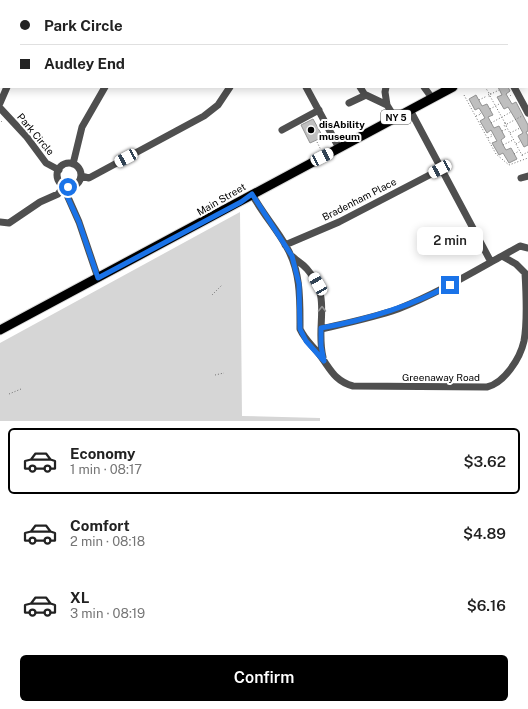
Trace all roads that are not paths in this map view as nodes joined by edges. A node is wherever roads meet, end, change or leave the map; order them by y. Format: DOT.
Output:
graph roads {
  1 [pos="7,88"];
  2 [pos="104,88"];
  3 [pos="229,88"];
  4 [pos="307,88"];
  5 [pos="361,88"];
  6 [pos="386,88"];
  7 [pos="425,88"];
  8 [pos="451,88"];
  9 [pos="514,88"];
  10 [pos="365,95"];
  11 [pos="432,98"];
  12 [pos="349,102"];
  13 [pos="0,103"];
  14 [pos="387,105"];
  15 [pos="0,108"];
  16 [pos="319,110"];
  17 [pos="410,110"];
  18 [pos="526,114"];
  19 [pos="395,118"];
  20 [pos="282,130"];
  21 [pos="339,148"];
  22 [pos="73,164"];
  23 [pos="440,169"];
  24 [pos="59,170"];
  25 [pos="81,176"];
  26 [pos="66,186"];
  27 [pos="252,194"];
  28 [pos="1,223"];
  29 [pos="286,245"];
  30 [pos="528,248"];
  31 [pos="292,256"];
  32 [pos="502,256"];
  33 [pos="491,262"];
  34 [pos="528,265"];
  35 [pos="525,273"];
  36 [pos="98,278"];
  37 [pos="321,328"];
  38 [pos="0,330"];
  39 [pos="324,361"];
  1 -- 13 [label="street"];
  2 -- 22 [label="street"];
  3 -- 25 [label="street"];
  4 -- 16 [label="street"];
  5 -- 10 [label="street"];
  6 -- 14 [label="street"];
  7 -- 11 [label="street"];
  8 -- 11 [label="main road, Main Street / NY 5"];
  9 -- 18 [label="street"];
  10 -- 12 [label="street"];
  10 -- 14 [label="street"];
  11 -- 17 [label="main road, Main Street / NY 5"];
  14 -- 19 [label="street"];
  15 -- 24 [label="street, Park Circle"];
  16 -- 20 [label="street"];
  16 -- 21 [label="street"];
  17 -- 19 [label="main road, Main Street / NY 5"];
  17 -- 23 [label="street"];
  19 -- 21 [label="main road, Main Street / NY 5"];
  21 -- 27 [label="main road, Main Street / NY 5"];
  22 -- 24 [label="street"];
  22 -- 25 [label="street"];
  23 -- 29 [label="street, Bradenham Place"];
  23 -- 33 [label="street"];
  24 -- 26 [label="street"];
  25 -- 26 [label="street"];
  26 -- 28 [label="street"];
  26 -- 36 [label="street"];
  27 -- 29 [label="street"];
  27 -- 36 [label="main road, Main Street / NY 5"];
  29 -- 31 [label="street"];
  30 -- 32 [label="street"];
  37 -- 31 [label="street, one-way"];
  31 -- 39 [label="street, Greenaway Road"];
  32 -- 33 [label="street"];
  32 -- 35 [label="street"];
  33 -- 37 [label="street"];
  34 -- 35 [label="street, Greenaway Road"];
  35 -- 39 [label="street, Greenaway Road"];
  36 -- 38 [label="main road, Main Street / NY 5"];
  37 -- 39 [label="street"];
}
